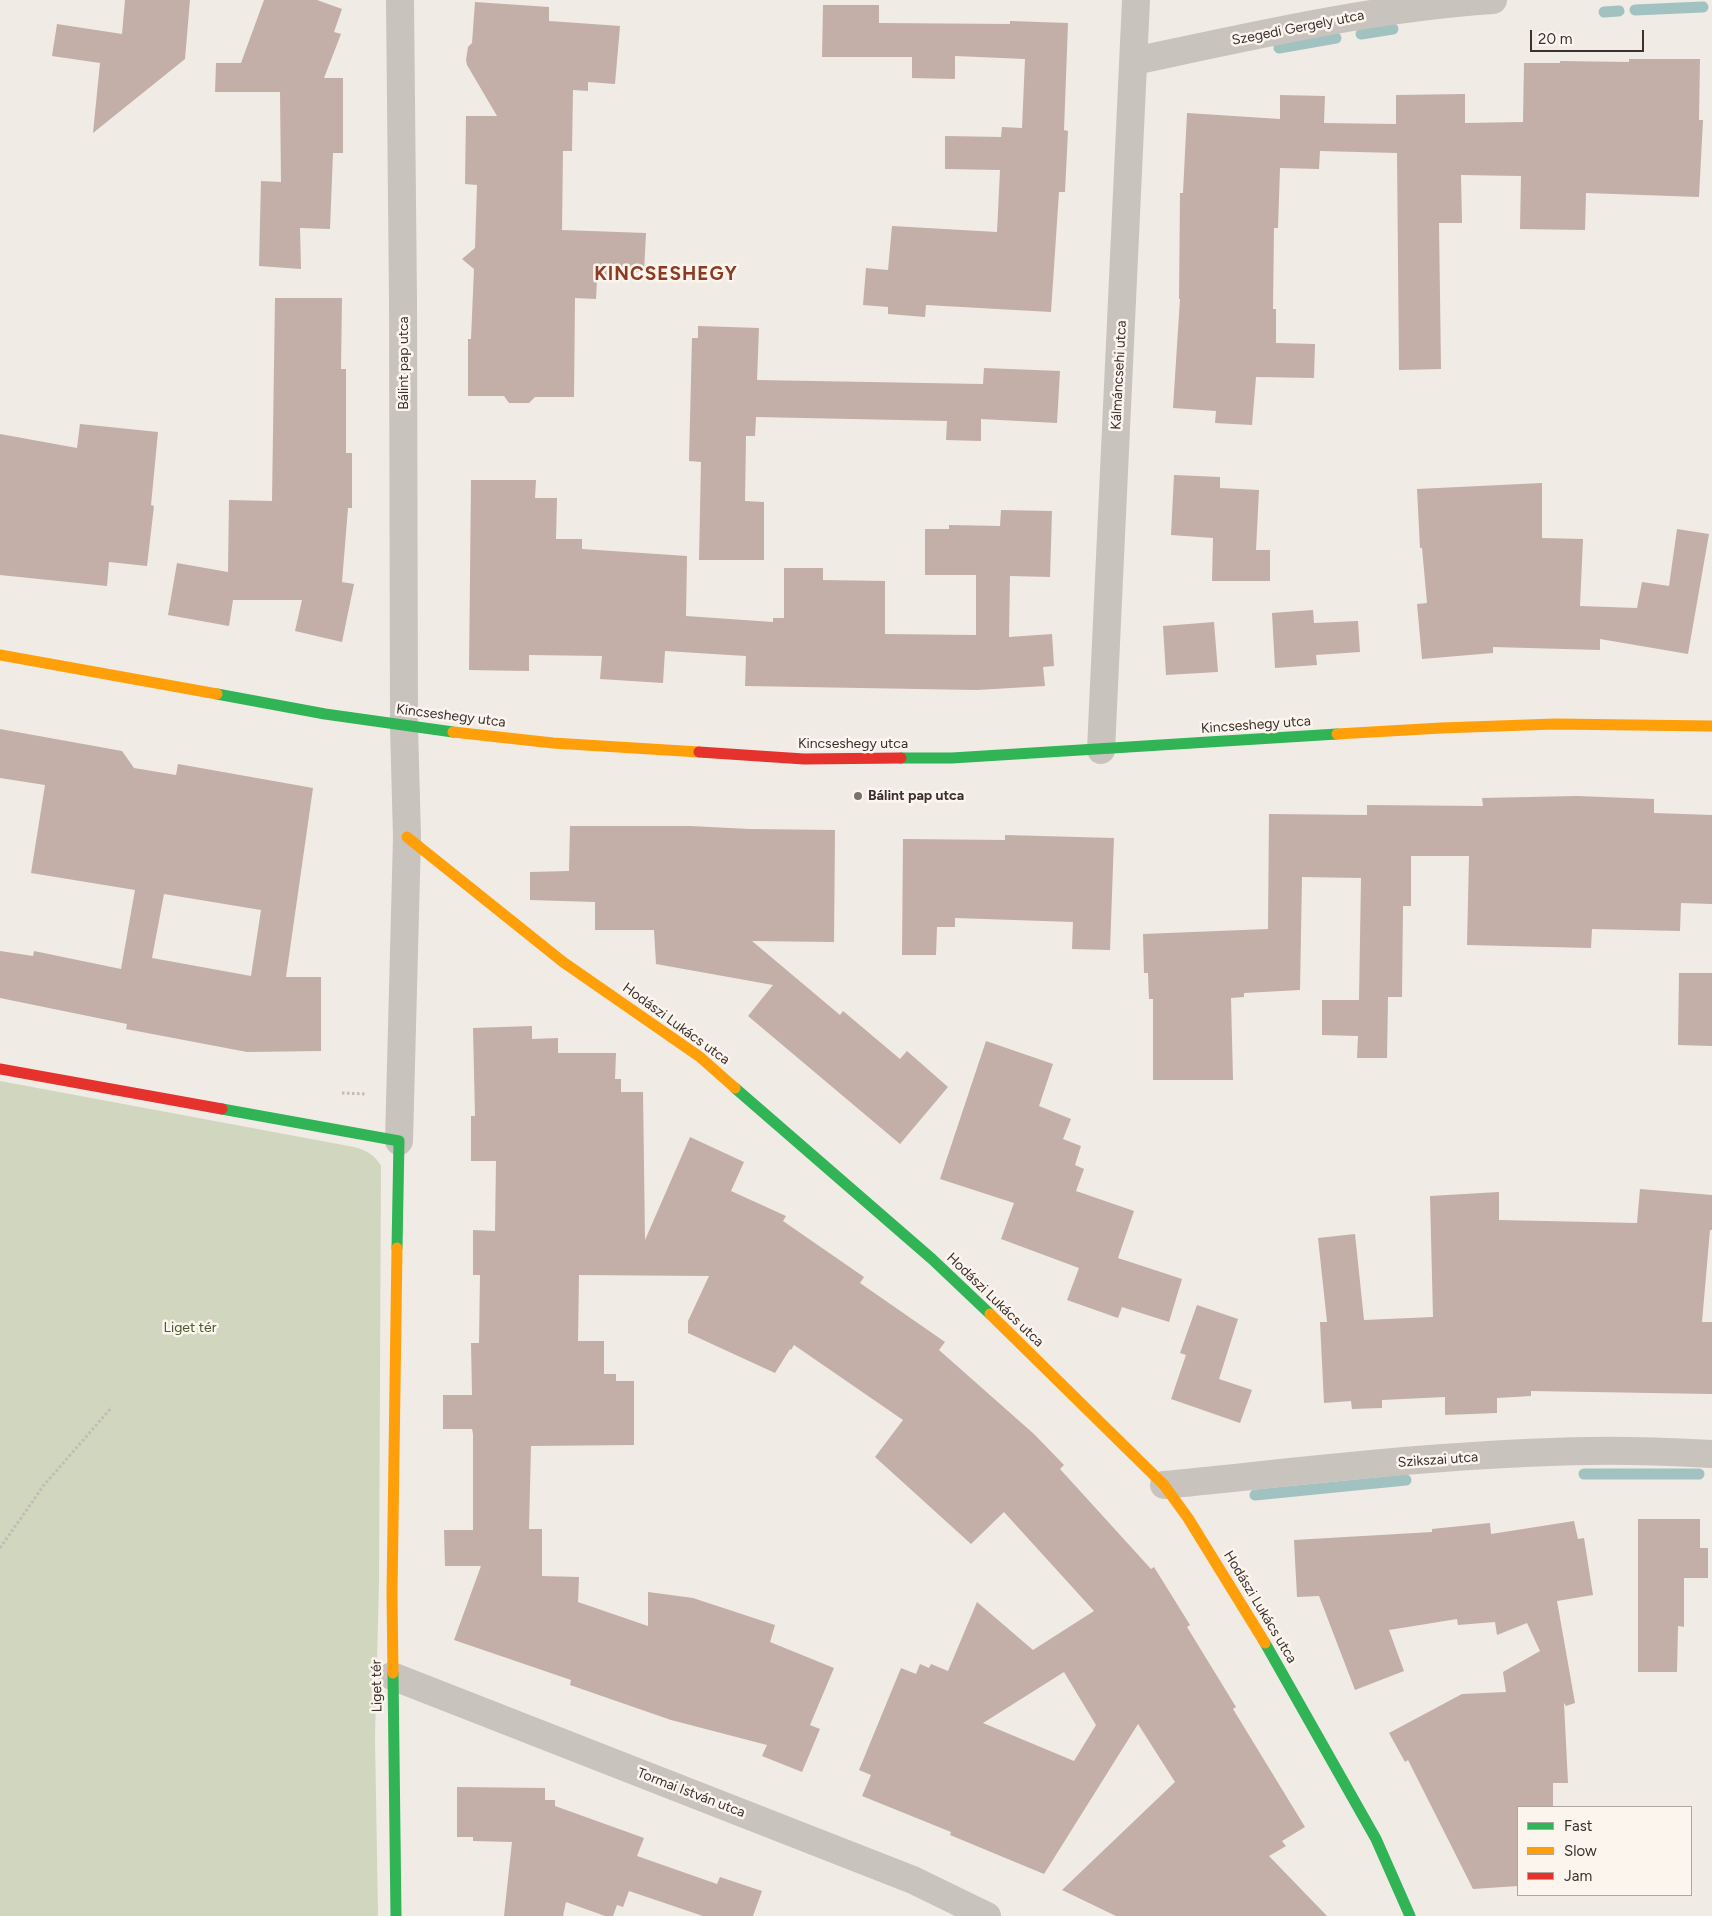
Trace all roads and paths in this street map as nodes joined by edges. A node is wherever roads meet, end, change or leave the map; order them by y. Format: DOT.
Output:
graph roads {
  1 [pos="400,0"];
  2 [pos="1136,0"];
  3 [pos="1493,0"];
  4 [pos="1134,61"];
  5 [pos="0,655"];
  6 [pos="404,726"];
  7 [pos="1712,726"];
  8 [pos="1101,750"];
  9 [pos="407,837"];
  10 [pos="0,1069"];
  11 [pos="400,1142"];
  12 [pos="112,1407"];
  13 [pos="1712,1454"];
  14 [pos="1164,1485"];
  15 [pos="0,1548"];
  16 [pos="392,1676"];
  17 [pos="396,1916"];
  18 [pos="987,1916"];
  19 [pos="1410,1916"];
  1 -- 6 [label="street, Bálint pap utca"];
  2 -- 4 [label="street, Kálmáncsehi utca"];
  3 -- 4 [label="street, Szegedi Gergely utca"];
  4 -- 8 [label="street, Kálmáncsehi utca"];
  5 -- 6 [label="street, Kincseshegy utca"];
  6 -- 8 [label="street, Kincseshegy utca"];
  6 -- 9 [label="street, Bálint pap utca"];
  7 -- 8 [label="street, Kincseshegy utca"];
  9 -- 11 [label="street, Bálint pap utca"];
  9 -- 14 [label="street, Hodászi Lukács utca"];
  10 -- 11 [label="street"];
  11 -- 16 [label="street, Liget tér"];
  12 -- 15 [label="path"];
  13 -- 14 [label="street, Szikszai utca"];
  14 -- 19 [label="street, Hodászi Lukács utca"];
  16 -- 17 [label="street, Liget tér"];
  16 -- 18 [label="street, Tormai István utca"];
}
